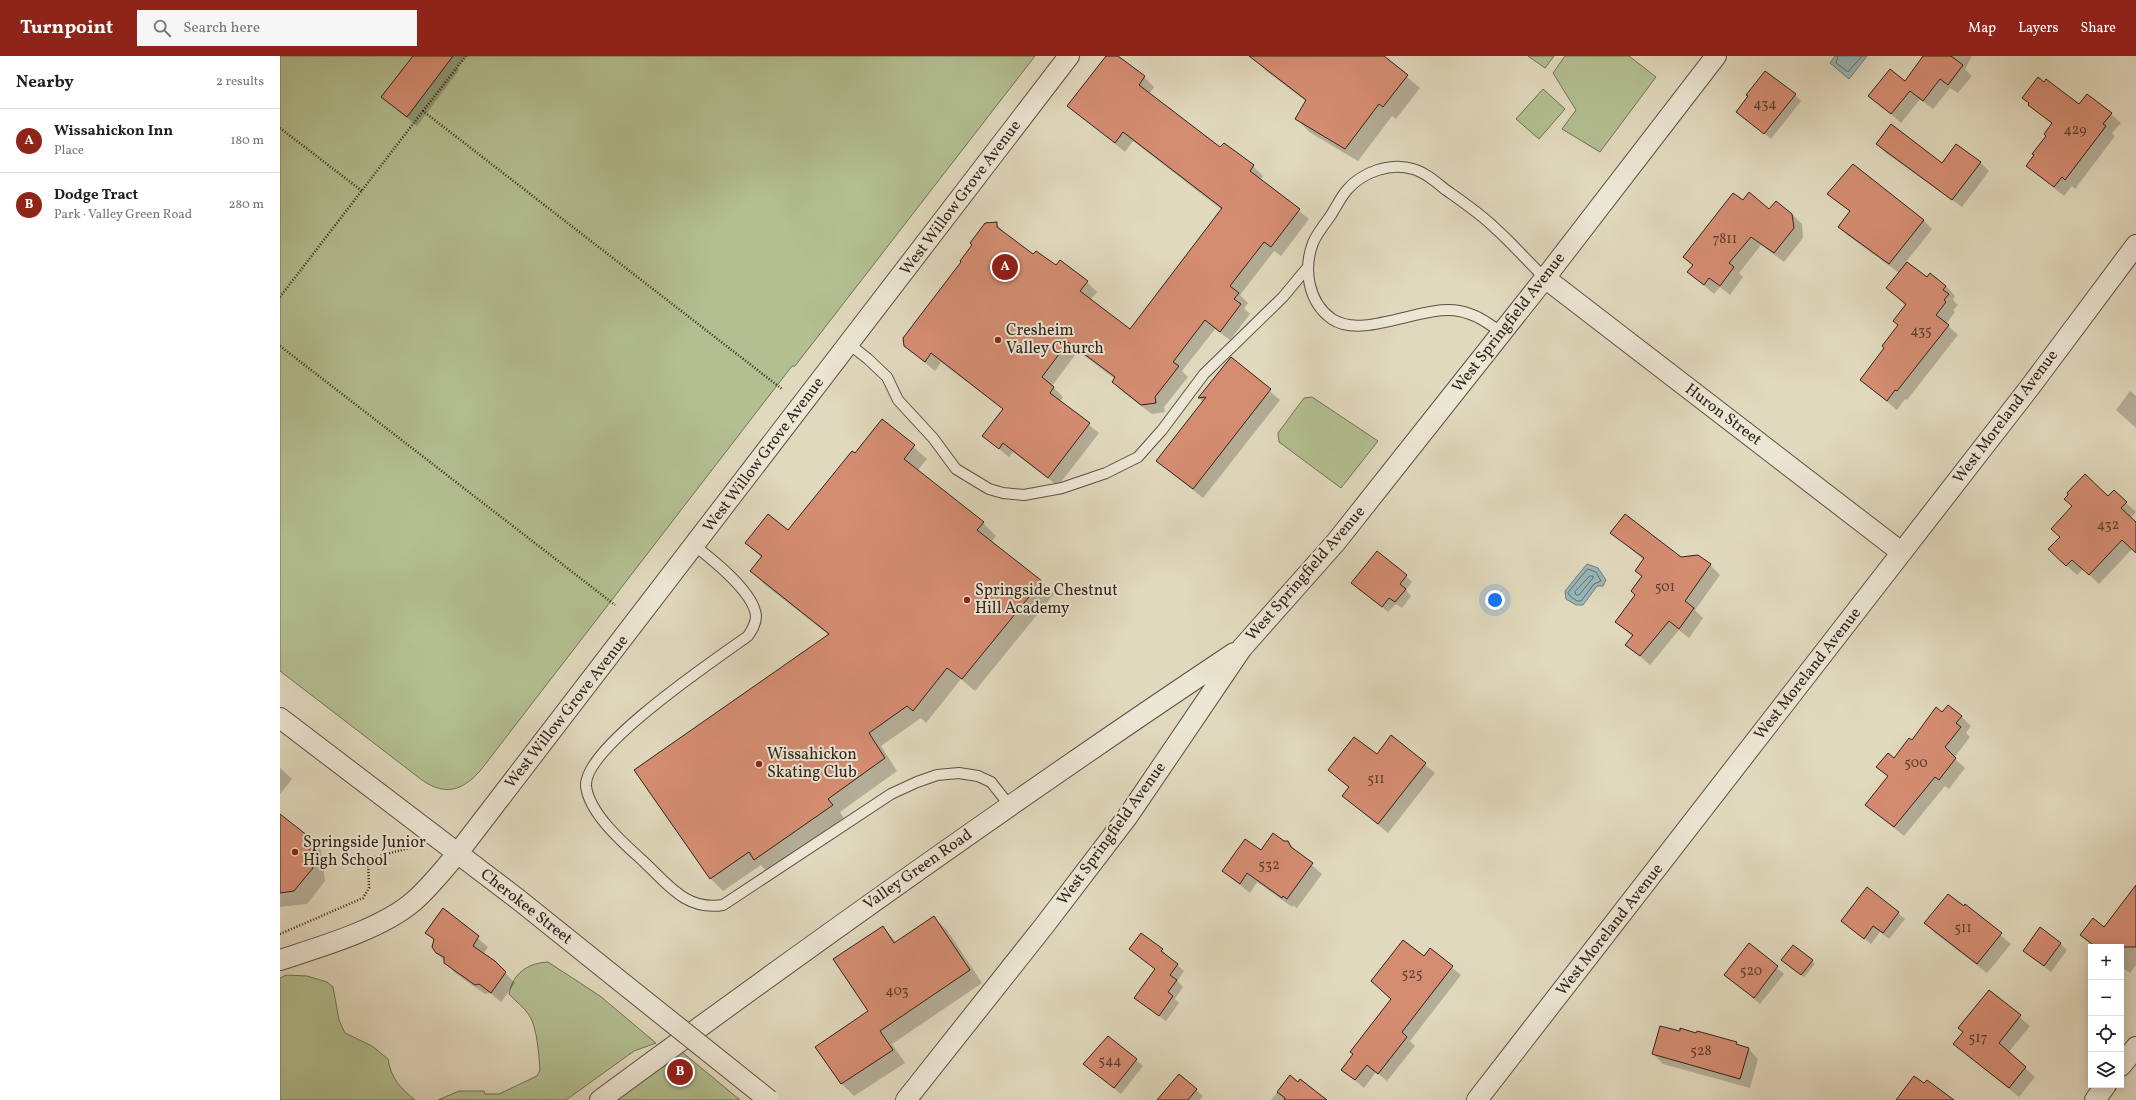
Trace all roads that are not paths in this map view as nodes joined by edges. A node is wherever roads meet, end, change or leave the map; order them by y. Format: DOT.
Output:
graph roads {
  1 [pos="1069,56"];
  2 [pos="1716,56"];
  3 [pos="2136,245"];
  4 [pos="1307,268"];
  5 [pos="1545,278"];
  6 [pos="1502,333"];
  7 [pos="849,344"];
  8 [pos="695,546"];
  9 [pos="1902,552"];
  10 [pos="1242,648"];
  11 [pos="280,718"];
  12 [pos="1010,806"];
  13 [pos="457,854"];
  14 [pos="280,960"];
  15 [pos="2136,1047"];
  16 [pos="2124,1062"];
  17 [pos="2104,1088"];
  18 [pos="600,1100"];
  19 [pos="769,1100"];
  20 [pos="906,1100"];
  21 [pos="1477,1100"];
  22 [pos="2095,1100"];
  1 -- 7 [label="street, West Willow Grove Avenue"];
  2 -- 5 [label="street, West Springfield Avenue"];
  3 -- 9 [label="street, West Moreland Avenue"];
  4 -- 5 [label="lane"];
  4 -- 6 [label="lane"];
  4 -- 7 [label="lane"];
  5 -- 6 [label="street, West Springfield Avenue"];
  5 -- 9 [label="street, Huron Street"];
  6 -- 10 [label="street, West Springfield Avenue"];
  7 -- 8 [label="street, West Willow Grove Avenue"];
  8 -- 12 [label="lane"];
  8 -- 13 [label="street, West Willow Grove Avenue"];
  9 -- 21 [label="street, West Moreland Avenue"];
  10 -- 12 [label="street, Valley Green Road"];
  10 -- 20 [label="street, West Springfield Avenue"];
  11 -- 13 [label="street, Cherokee Street"];
  12 -- 18 [label="street, Valley Green Road"];
  13 -- 14 [label="street, West Willow Grove Avenue"];
  13 -- 19 [label="street, Cherokee Street, bridge"];
  15 -- 16 [label="street"];
  17 -- 22 [label="street"];
}
